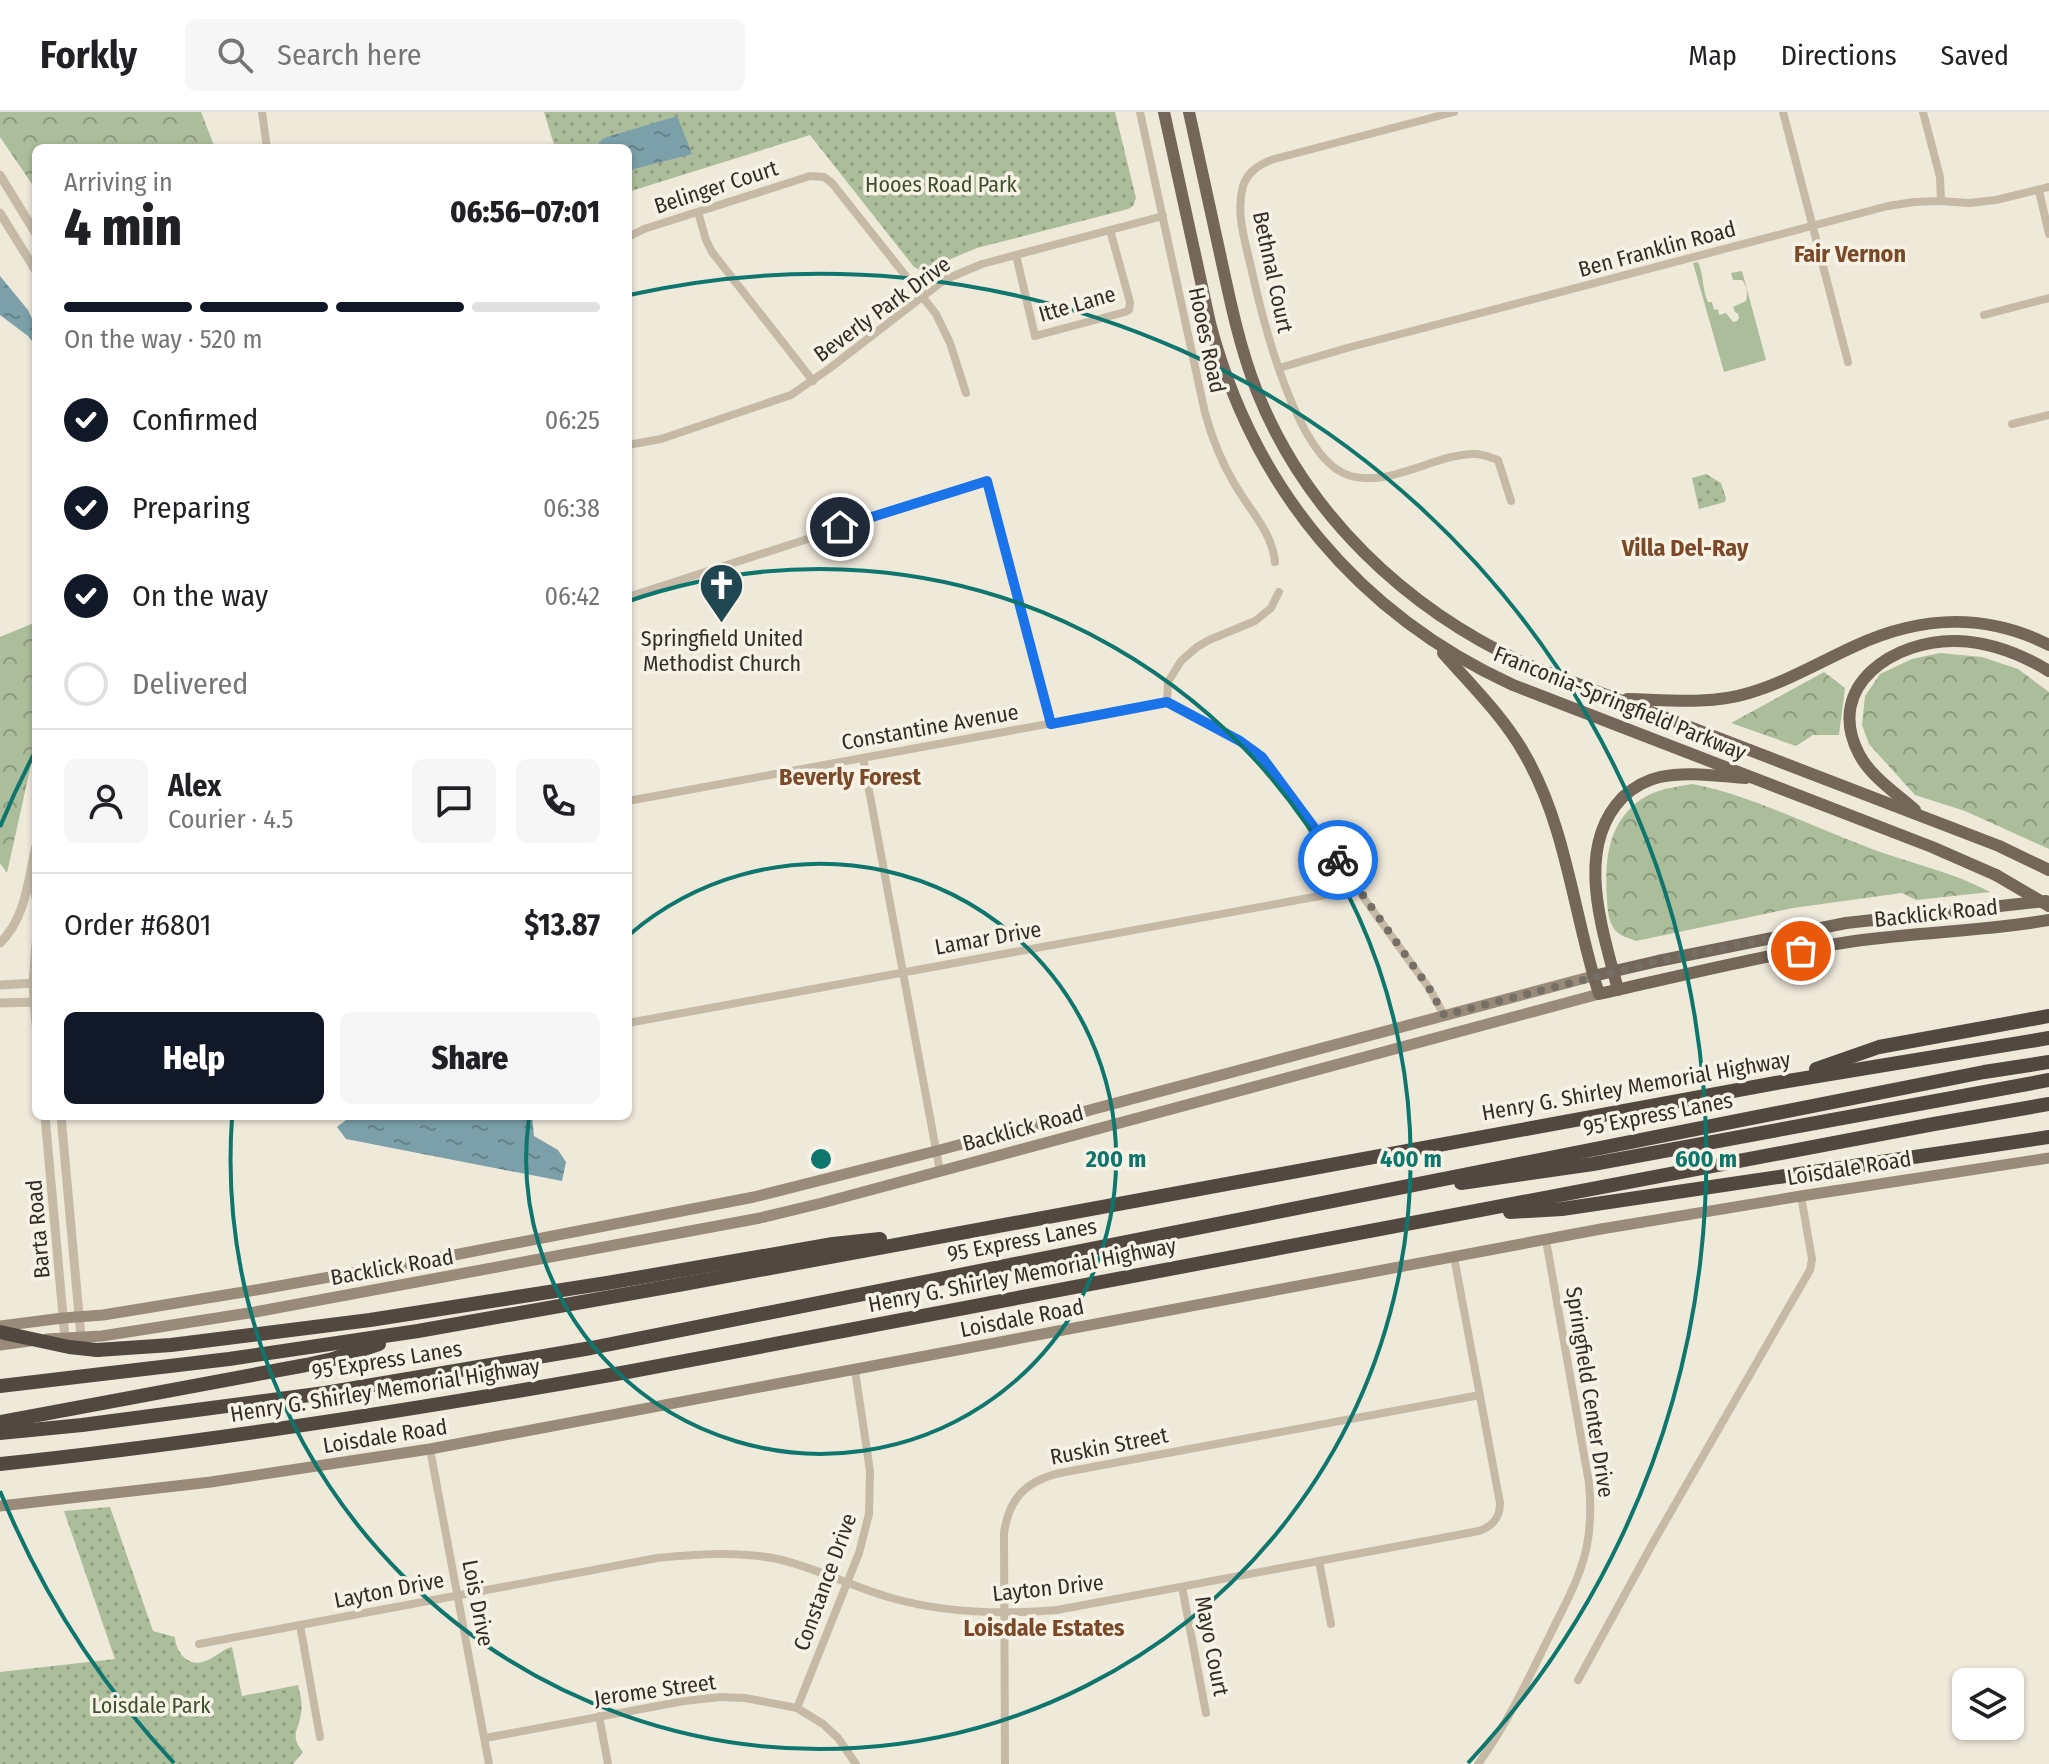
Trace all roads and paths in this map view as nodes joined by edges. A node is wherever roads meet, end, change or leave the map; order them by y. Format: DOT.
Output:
graph roads {
  1 [pos="262,112"];
  2 [pos="1140,112"];
  3 [pos="1164,112"];
  4 [pos="1189,112"];
  5 [pos="1454,112"];
  6 [pos="1783,112"];
  7 [pos="1923,112"];
  8 [pos="1429,115"];
  9 [pos="266,144"];
  10 [pos="0,175"];
  11 [pos="2049,187"];
  12 [pos="2039,191"];
  13 [pos="1941,201"];
  14 [pos="698,212"];
  15 [pos="0,213"];
  16 [pos="1163,216"];
  17 [pos="32,227"];
  18 [pos="1813,227"];
  19 [pos="1110,230"];
  20 [pos="2049,234"];
  21 [pos="632,235"];
  22 [pos="1016,255"];
  23 [pos="32,265"];
  24 [pos="922,296"];
  25 [pos="2049,298"];
  26 [pos="1984,315"];
  27 [pos="1848,362"];
  28 [pos="1279,368"];
  29 [pos="813,381"];
  30 [pos="966,393"];
  31 [pos="2049,415"];
  32 [pos="2012,424"];
  33 [pos="632,444"];
  34 [pos="1511,501"];
  35 [pos="1275,562"];
  36 [pos="1279,592"];
  37 [pos="632,596"];
  38 [pos="1433,641"];
  39 [pos="2049,645"];
  40 [pos="2049,671"];
  41 [pos="1616,699"];
  42 [pos="1167,702"];
  43 [pos="1051,724"];
  44 [pos="863,758"];
  45 [pos="1757,778"];
  46 [pos="632,800"];
  47 [pos="1923,817"];
  48 [pos="32,863"];
  49 [pos="31,867"];
  50 [pos="2047,869"];
  51 [pos="32,873"];
  52 [pos="1352,881"];
  53 [pos="2049,904"];
  54 [pos="2049,920"];
  55 [pos="1822,928"];
  56 [pos="0,943"];
  57 [pos="1825,946"];
  58 [pos="1613,971"];
  59 [pos="902,972"];
  60 [pos="1593,976"];
  61 [pos="32,984"];
  62 [pos="0,985"];
  63 [pos="1618,990"];
  64 [pos="1599,994"];
  65 [pos="32,1002"];
  66 [pos="0,1003"];
  67 [pos="1444,1015"];
  68 [pos="2049,1016"];
  69 [pos="632,1022"];
  70 [pos="2049,1038"];
  71 [pos="2049,1062"];
  72 [pos="2049,1080"];
  73 [pos="1776,1083"];
  74 [pos="2049,1104"];
  75 [pos="45,1120"];
  76 [pos="61,1120"];
  77 [pos="2049,1137"];
  78 [pos="936,1151"];
  79 [pos="2049,1158"];
  80 [pos="940,1171"];
  81 [pos="1405,1187"];
  82 [pos="1801,1196"];
  83 [pos="1457,1215"];
  84 [pos="956,1233"];
  85 [pos="1546,1240"];
  86 [pos="1454,1257"];
  87 [pos="79,1317"];
  88 [pos="63,1318"];
  89 [pos="0,1329"];
  90 [pos="418,1331"];
  91 [pos="81,1337"];
  92 [pos="65,1338"];
  93 [pos="0,1345"];
  94 [pos="855,1370"];
  95 [pos="0,1386"];
  96 [pos="1480,1395"];
  97 [pos="0,1422"];
  98 [pos="0,1433"];
  99 [pos="430,1449"];
  100 [pos="0,1464"];
  101 [pos="0,1506"];
  102 [pos="1319,1561"];
  103 [pos="847,1583"];
  104 [pos="1182,1587"];
  105 [pos="458,1595"];
  106 [pos="1005,1613"];
  107 [pos="1331,1624"];
  108 [pos="300,1625"];
  109 [pos="199,1644"];
  110 [pos="1578,1680"];
  111 [pos="797,1708"];
  112 [pos="1206,1713"];
  113 [pos="599,1716"];
  114 [pos="320,1737"];
  115 [pos="485,1738"];
  116 [pos="489,1764"];
  117 [pos="608,1764"];
  118 [pos="856,1764"];
  119 [pos="1005,1764"];
  120 [pos="1478,1764"];
  1 -- 9 [label="street"];
  2 -- 16 [label="street, Hooes Road"];
  3 -- 38 [label="main road, Franconia-Springfield Parkway"];
  4 -- 41 [label="main road, Franconia-Springfield Parkway"];
  5 -- 8 [label="street, Bethnal Court"];
  6 -- 18 [label="street"];
  7 -- 13 [label="street"];
  8 -- 28 [label="street, Bethnal Court"];
  10 -- 17 [label="street"];
  11 -- 12 [label="street, Ben Franklin Road"];
  12 -- 13 [label="street, Ben Franklin Road"];
  12 -- 20 [label="street"];
  13 -- 18 [label="street, Ben Franklin Road"];
  14 -- 21 [label="street, Belinger Court"];
  14 -- 24 [label="street, Belinger Court"];
  14 -- 29 [label="street"];
  15 -- 23 [label="street"];
  16 -- 19 [label="street, Beverly Park Drive"];
  16 -- 35 [label="street, Hooes Road"];
  18 -- 27 [label="street"];
  18 -- 28 [label="street, Ben Franklin Road"];
  19 -- 22 [label="street, Beverly Park Drive"];
  19 -- 22 [label="street, Itte Lane"];
  22 -- 24 [label="street, Beverly Park Drive"];
  24 -- 29 [label="street, Beverly Park Drive"];
  24 -- 30 [label="street"];
  25 -- 26 [label="street"];
  28 -- 34 [label="street, Bethnal Court"];
  29 -- 33 [label="street, Beverly Park Drive"];
  31 -- 32 [label="street"];
  36 -- 42 [label="street"];
  37 -- 43 [label="street"];
  38 -- 45 [label="main road, Franconia-Springfield Parkway"];
  38 -- 60 [label="main road"];
  39 -- 41 [label="main road"];
  40 -- 47 [label="main road"];
  41 -- 47 [label="main road, Franconia-Springfield Parkway"];
  42 -- 43 [label="street, Constantine Avenue"];
  42 -- 52 [label="street"];
  43 -- 44 [label="street, Constantine Avenue"];
  44 -- 46 [label="street, Constantine Avenue"];
  44 -- 59 [label="street"];
  45 -- 53 [label="main road, Franconia-Springfield Parkway, bridge"];
  45 -- 58 [label="main road"];
  47 -- 50 [label="main road, Franconia-Springfield Parkway"];
  48 -- 49 [label="street"];
  49 -- 51 [label="street"];
  49 -- 56 [label="street"];
  52 -- 59 [label="street, Lamar Drive"];
  52 -- 67 [label="street"];
  53 -- 55 [label="main road, Backlick Road"];
  54 -- 57 [label="main road, Backlick Road"];
  55 -- 57 [label="main road"];
  55 -- 58 [label="main road, Backlick Road"];
  57 -- 63 [label="main road, Backlick Road"];
  58 -- 60 [label="main road, Backlick Road"];
  58 -- 63 [label="main road"];
  59 -- 69 [label="street, Lamar Drive"];
  59 -- 78 [label="street"];
  60 -- 64 [label="main road"];
  60 -- 67 [label="main road, Backlick Road"];
  61 -- 62 [label="street"];
  63 -- 64 [label="main road, Backlick Road"];
  64 -- 80 [label="main road, Backlick Road"];
  65 -- 66 [label="street"];
  67 -- 78 [label="main road, Backlick Road"];
  68 -- 73 [label="highway"];
  70 -- 73 [label="highway, Henry G. Shirley Memorial Highway"];
  71 -- 81 [label="highway, 95 Express Lanes"];
  72 -- 81 [label="highway"];
  73 -- 84 [label="highway, Henry G. Shirley Memorial Highway"];
  74 -- 83 [label="highway, Henry G. Shirley Memorial Highway"];
  75 -- 88 [label="street, Barta Road"];
  76 -- 87 [label="street, Barta Road"];
  77 -- 83 [label="highway"];
  78 -- 80 [label="street"];
  78 -- 87 [label="main road, Backlick Road"];
  79 -- 82 [label="main road, Loisdale Road"];
  80 -- 91 [label="main road, Backlick Road"];
  81 -- 98 [label="highway, 95 Express Lanes"];
  82 -- 85 [label="main road, Loisdale Road"];
  82 -- 110 [label="street"];
  83 -- 100 [label="highway, Henry G. Shirley Memorial Highway"];
  84 -- 89 [label="highway, bridge"];
  84 -- 90 [label="highway, Henry G. Shirley Memorial Highway"];
  85 -- 86 [label="main road, Loisdale Road"];
  85 -- 120 [label="street, Springfield Center Drive"];
  86 -- 94 [label="main road, Loisdale Road"];
  86 -- 96 [label="street, Layton Drive"];
  87 -- 88 [label="main road, Backlick Road"];
  87 -- 91 [label="street, Barta Road"];
  88 -- 89 [label="main road, Backlick Road"];
  88 -- 92 [label="street, Barta Road"];
  90 -- 95 [label="highway, Henry G. Shirley Memorial Highway"];
  90 -- 97 [label="highway"];
  91 -- 92 [label="main road, Backlick Road"];
  92 -- 93 [label="main road, Backlick Road"];
  94 -- 99 [label="main road, Loisdale Road"];
  94 -- 103 [label="street, Constance Drive"];
  96 -- 102 [label="street, Layton Drive"];
  96 -- 106 [label="street, Ruskin Street"];
  99 -- 101 [label="main road, Loisdale Road"];
  99 -- 105 [label="street, Lois Drive"];
  102 -- 104 [label="street, Layton Drive"];
  102 -- 107 [label="street"];
  103 -- 105 [label="street, Layton Drive"];
  103 -- 106 [label="street, Layton Drive"];
  103 -- 111 [label="street, Constance Drive"];
  104 -- 106 [label="street, Layton Drive"];
  104 -- 112 [label="street, Mayo Court"];
  105 -- 108 [label="street, Layton Drive"];
  105 -- 115 [label="street, Lois Drive"];
  106 -- 119 [label="street, Ruskin Street"];
  108 -- 109 [label="street, Layton Drive"];
  108 -- 114 [label="street"];
  111 -- 113 [label="street, Jerome Street"];
  111 -- 118 [label="street, Jerome Street"];
  113 -- 115 [label="street, Jerome Street"];
  113 -- 117 [label="street"];
  115 -- 116 [label="street, Lois Drive"];
}
